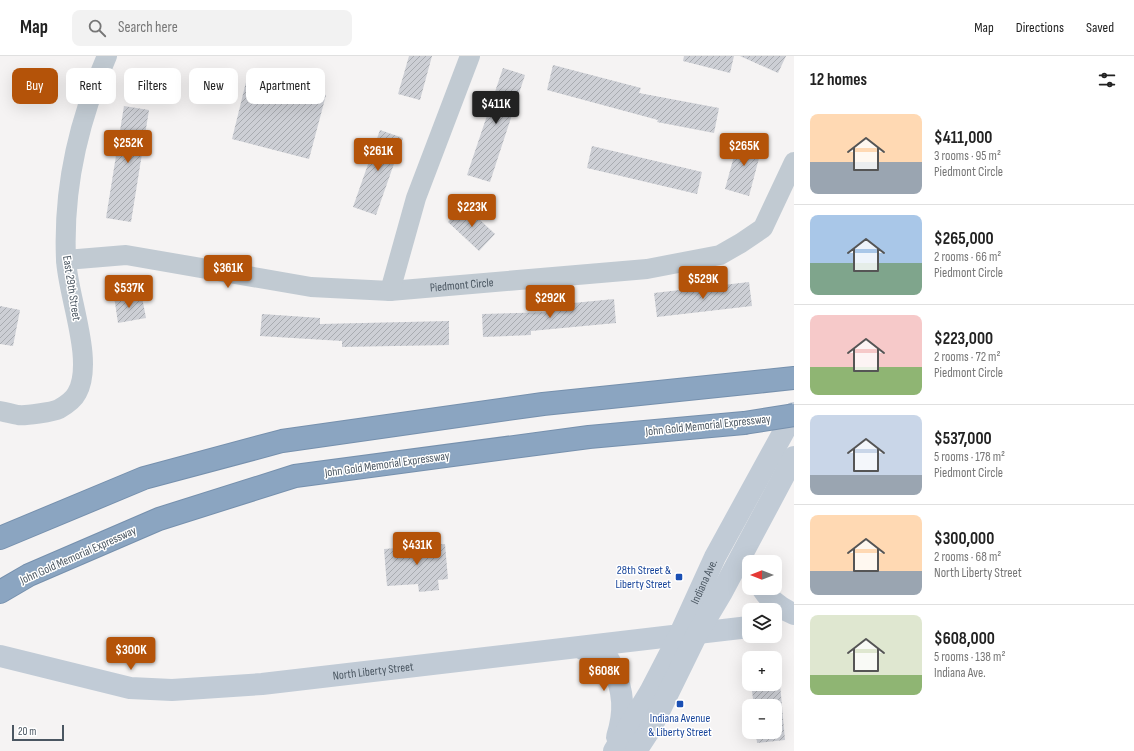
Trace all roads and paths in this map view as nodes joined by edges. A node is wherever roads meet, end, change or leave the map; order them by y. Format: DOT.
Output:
graph roads {
  1 [pos="107,56"];
  2 [pos="470,56"];
  3 [pos="794,162"];
  4 [pos="66,260"];
  5 [pos="390,291"];
  6 [pos="794,377"];
  7 [pos="0,411"];
  8 [pos="794,414"];
  9 [pos="794,420"];
  10 [pos="744,423"];
  11 [pos="794,457"];
  12 [pos="758,523"];
  13 [pos="3,537"];
  14 [pos="750,555"];
  15 [pos="0,592"];
  16 [pos="766,595"];
  17 [pos="794,614"];
  18 [pos="794,621"];
  19 [pos="782,623"];
  20 [pos="742,628"];
  21 [pos="688,635"];
  22 [pos="565,649"];
  23 [pos="0,656"];
  24 [pos="613,751"];
  25 [pos="636,751"];
  1 -- 4 [label="street, East 29th Street"];
  2 -- 5 [label="street"];
  3 -- 5 [label="street, Piedmont Circle"];
  4 -- 5 [label="street, Piedmont Circle"];
  4 -- 7 [label="street, East 29th Street"];
  6 -- 13 [label="highway"];
  8 -- 10 [label="highway, John Gold Memorial Expressway, bridge"];
  8 -- 21 [label="main road, Indiana Ave."];
  9 -- 10 [label="highway, bridge"];
  10 -- 15 [label="highway, John Gold Memorial Expressway"];
  11 -- 12 [label="main road, Indiana Ave."];
  12 -- 14 [label="main road"];
  12 -- 21 [label="main road, Indiana Ave."];
  16 -- 17 [label="main road"];
  18 -- 19 [label="main road"];
  20 -- 21 [label="main road, North Liberty Street"];
  21 -- 22 [label="main road, North Liberty Street"];
  21 -- 24 [label="main road, Indiana Ave."];
  21 -- 25 [label="main road, Indiana Ave."];
  22 -- 23 [label="main road, North Liberty Street"];
  22 -- 24 [label="main road"];
}
